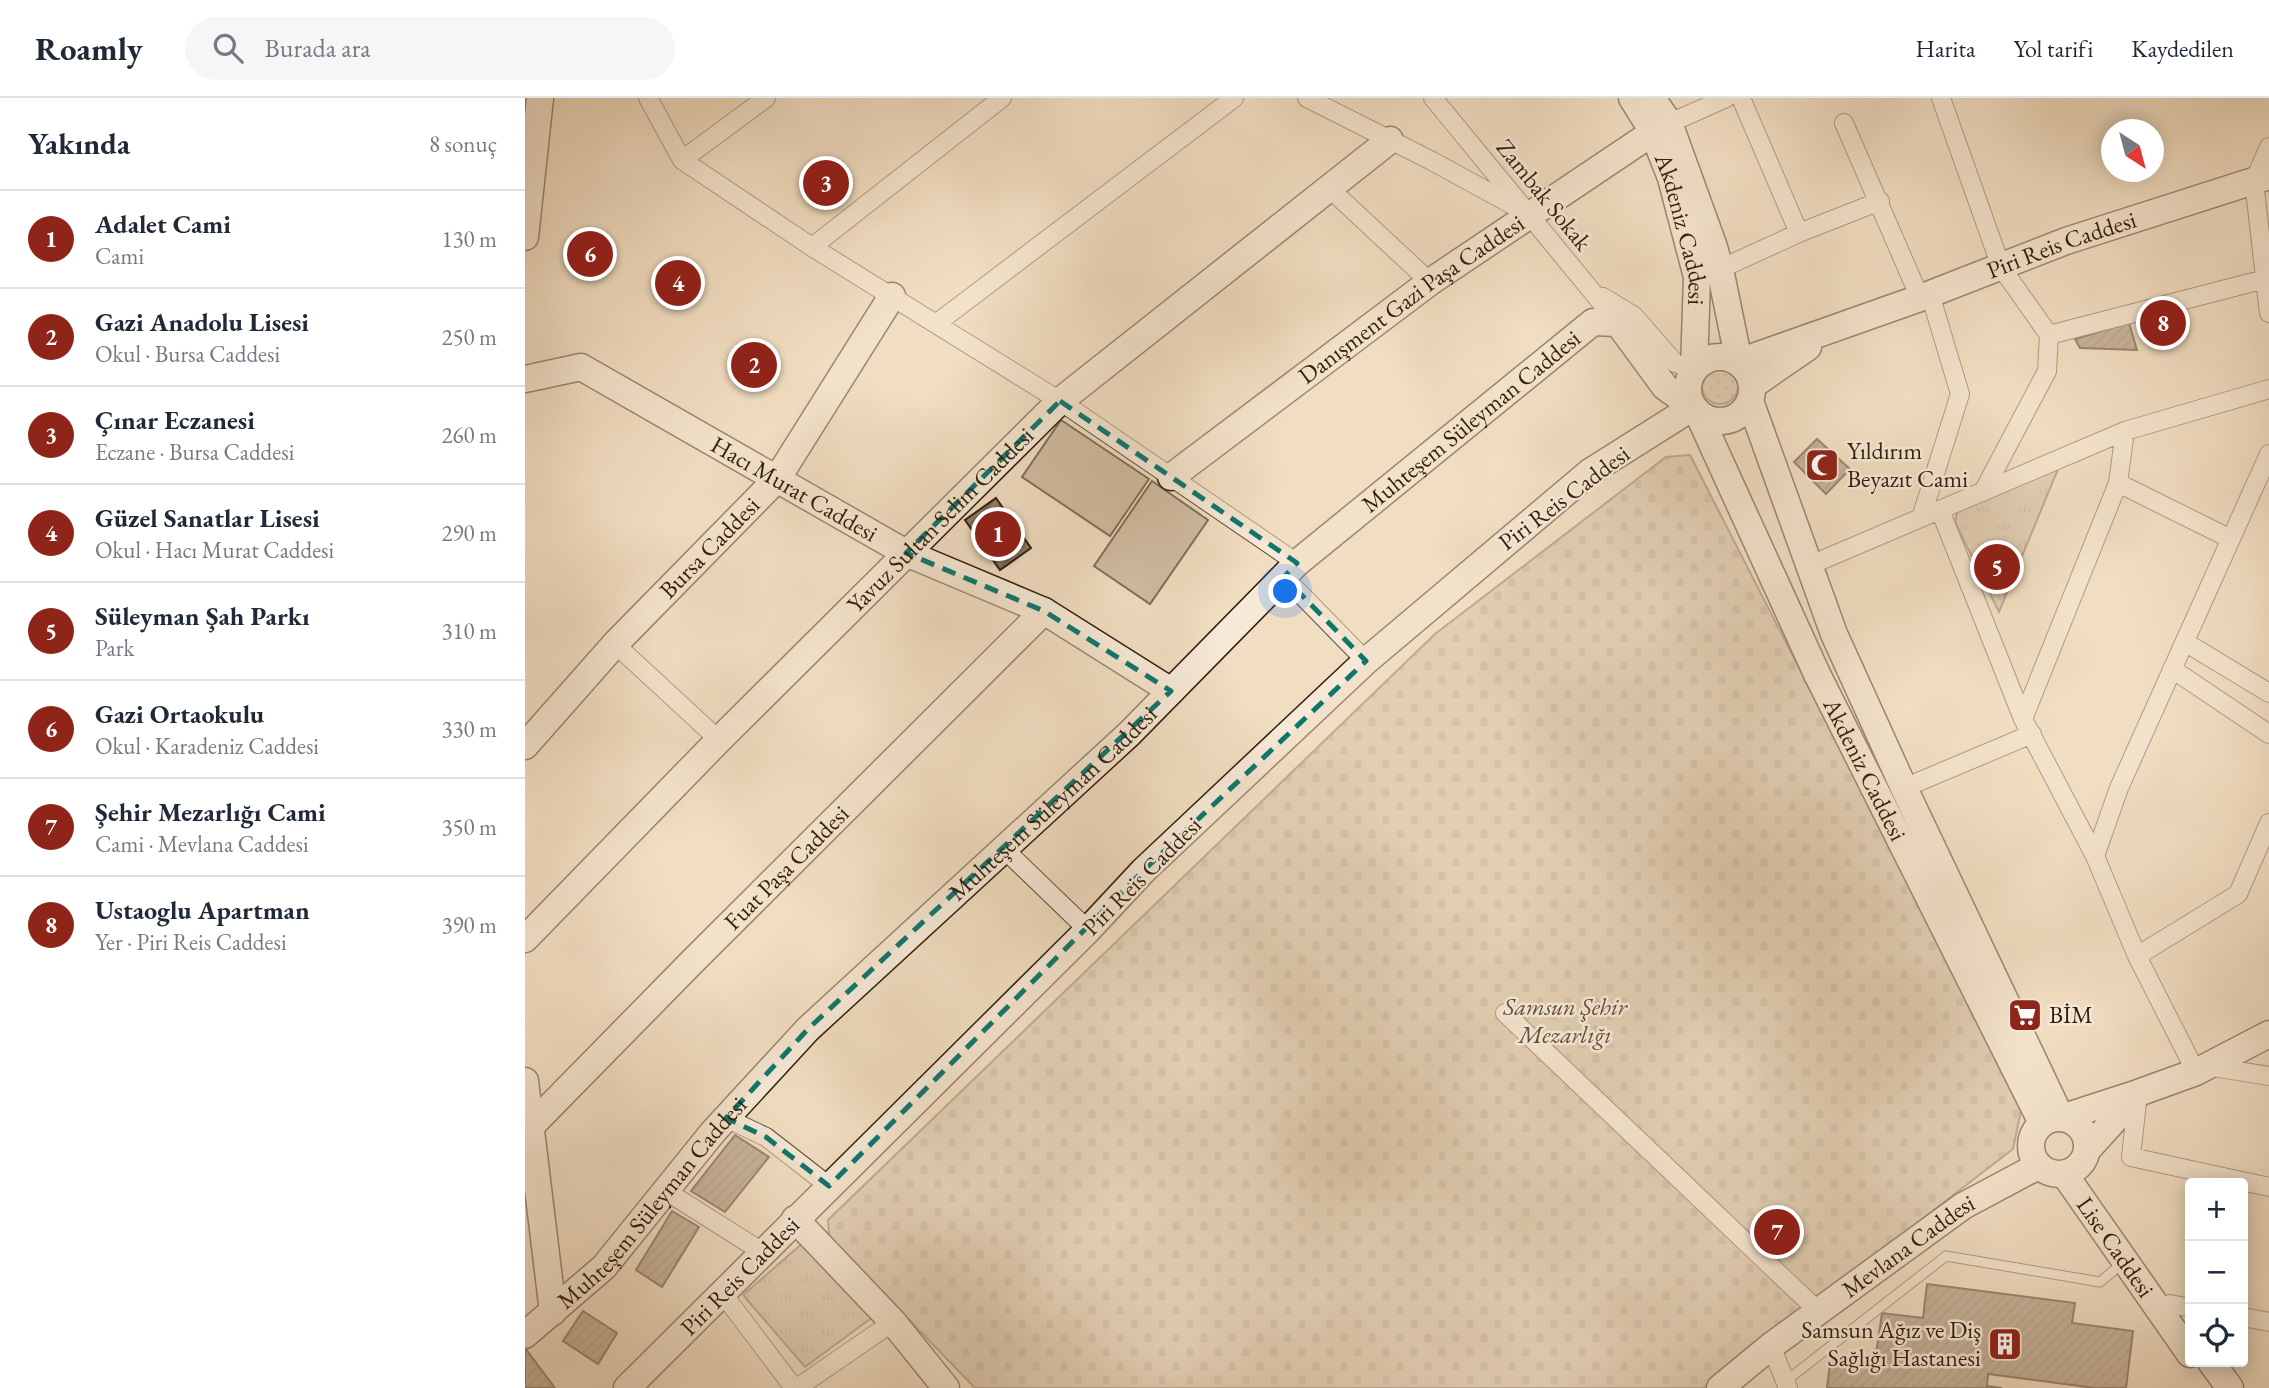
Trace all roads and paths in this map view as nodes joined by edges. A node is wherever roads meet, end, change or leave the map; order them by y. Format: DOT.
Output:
graph roads {
  1 [pos="540,98"];
  2 [pos="648,98"];
  3 [pos="766,98"];
  4 [pos="1002,98"];
  5 [pos="1234,98"];
  6 [pos="1307,98"];
  7 [pos="1433,98"];
  8 [pos="1632,98"];
  9 [pos="1652,98"];
  10 [pos="1726,98"];
  11 [pos="1741,98"];
  12 [pos="1941,98"];
  13 [pos="1844,123"];
  14 [pos="1660,128"];
  15 [pos="1390,140"];
  16 [pos="2269,147"];
  17 [pos="682,160"];
  18 [pos="2261,178"];
  19 [pos="1329,188"];
  20 [pos="1880,201"];
  21 [pos="1529,214"];
  22 [pos="1799,233"];
  23 [pos="525,237"];
  24 [pos="812,247"];
  25 [pos="2001,267"];
  26 [pos="1720,269"];
  27 [pos="2265,279"];
  28 [pos="1430,282"];
  29 [pos="1590,289"];
  30 [pos="892,296"];
  31 [pos="1925,296"];
  32 [pos="2269,313"];
  33 [pos="937,323"];
  34 [pos="1618,323"];
  35 [pos="1839,327"];
  36 [pos="2049,335"];
  37 [pos="1739,362"];
  38 [pos="1694,369"];
  39 [pos="525,379"];
  40 [pos="2269,389"];
  41 [pos="1751,393"];
  42 [pos="1061,401"];
  43 [pos="1695,409"];
  44 [pos="2125,431"];
  45 [pos="2269,454"];
  46 [pos="1171,477"];
  47 [pos="776,479"];
  48 [pos="2118,483"];
  49 [pos="1983,492"];
  50 [pos="1940,509"];
  51 [pos="1921,518"];
  52 [pos="2231,539"];
  53 [pos="906,553"];
  54 [pos="1808,566"];
  55 [pos="1290,570"];
  56 [pos="1044,611"];
  57 [pos="2185,642"];
  58 [pos="615,643"];
  59 [pos="1366,661"];
  60 [pos="2172,668"];
  61 [pos="1171,691"];
  62 [pos="2269,693"];
  63 [pos="2028,727"];
  64 [pos="2269,734"];
  65 [pos="719,740"];
  66 [pos="525,746"];
  67 [pos="1904,788"];
  68 [pos="2269,823"];
  69 [pos="1004,849"];
  70 [pos="2095,856"];
  71 [pos="1088,930"];
  72 [pos="525,939"];
  73 [pos="2137,956"];
  74 [pos="1505,1013"];
  75 [pos="2269,1034"];
  76 [pos="2201,1069"];
  77 [pos="2269,1076"];
  78 [pos="525,1081"];
  79 [pos="2138,1093"];
  80 [pos="726,1118"];
  81 [pos="2052,1120"];
  82 [pos="532,1125"];
  83 [pos="2034,1157"];
  84 [pos="2077,1163"];
  85 [pos="829,1186"];
  86 [pos="2269,1187"];
  87 [pos="666,1191"];
  88 [pos="795,1219"];
  89 [pos="764,1253"];
  90 [pos="2125,1261"];
  91 [pos="723,1294"];
  92 [pos="2180,1306"];
  93 [pos="1818,1311"];
  94 [pos="554,1312"];
  95 [pos="2248,1318"];
  96 [pos="893,1322"];
  97 [pos="2269,1322"];
  98 [pos="525,1335"];
  99 [pos="1771,1346"];
  100 [pos="2185,1347"];
  101 [pos="2199,1367"];
  102 [pos="2215,1367"];
  103 [pos="1787,1384"];
  104 [pos="627,1388"];
  105 [pos="795,1388"];
  106 [pos="946,1388"];
  107 [pos="1720,1388"];
  108 [pos="2214,1388"];
  109 [pos="2230,1388"];
  1 -- 23 [label="street"];
  2 -- 17 [label="street"];
  3 -- 17 [label="street"];
  4 -- 24 [label="street"];
  5 -- 33 [label="street"];
  6 -- 15 [label="street"];
  7 -- 21 [label="street, Zambak Sokak"];
  8 -- 14 [label="street, Akdeniz Caddesi"];
  9 -- 14 [label="street, Akdeniz Caddesi"];
  10 -- 14 [label="street"];
  11 -- 22 [label="street"];
  12 -- 25 [label="street"];
  13 -- 20 [label="street"];
  14 -- 21 [label="street, Danışment Gazi Paşa Caddesi"];
  14 -- 26 [label="street, Akdeniz Caddesi"];
  14 -- 38 [label="street, Akdeniz Caddesi"];
  15 -- 19 [label="street, Yavuz Sultan Selim Caddesi"];
  15 -- 21 [label="street"];
  16 -- 18 [label="street"];
  17 -- 24 [label="street"];
  18 -- 25 [label="street, Piri Reis Caddesi"];
  18 -- 27 [label="street"];
  19 -- 28 [label="street"];
  19 -- 42 [label="street, Yavuz Sultan Selim Caddesi"];
  20 -- 22 [label="street"];
  20 -- 31 [label="street"];
  21 -- 28 [label="street, Danışment Gazi Paşa Caddesi"];
  21 -- 29 [label="street, Zambak Sokak"];
  22 -- 26 [label="street"];
  24 -- 30 [label="street"];
  25 -- 31 [label="street, Piri Reis Caddesi"];
  25 -- 36 [label="street"];
  26 -- 37 [label="street, Akdeniz Caddesi"];
  27 -- 32 [label="street"];
  27 -- 36 [label="street"];
  28 -- 46 [label="street, Danışment Gazi Paşa Caddesi"];
  29 -- 34 [label="street, Zambak Sokak"];
  29 -- 38 [label="street"];
  30 -- 33 [label="street"];
  30 -- 47 [label="street, Bursa Caddesi"];
  31 -- 35 [label="street, Piri Reis Caddesi"];
  31 -- 51 [label="street"];
  33 -- 42 [label="street"];
  34 -- 43 [label="street"];
  34 -- 55 [label="street, Muhteşem Süleyman Caddesi"];
  35 -- 37 [label="street, Piri Reis Caddesi"];
  35 -- 41 [label="street"];
  36 -- 49 [label="street"];
  37 -- 38 [label="street"];
  37 -- 41 [label="street"];
  38 -- 43 [label="street"];
  39 -- 47 [label="street, Hacı Murat Caddesi"];
  40 -- 44 [label="street"];
  41 -- 43 [label="street"];
  41 -- 54 [label="street, Akdeniz Caddesi"];
  42 -- 46 [label="street"];
  42 -- 53 [label="street, Yavuz Sultan Selim Caddesi"];
  43 -- 59 [label="street, Piri Reis Caddesi"];
  43 -- 81 [label="street, Akdeniz Caddesi"];
  44 -- 48 [label="street"];
  44 -- 49 [label="street"];
  45 -- 52 [label="street"];
  46 -- 55 [label="street"];
  47 -- 53 [label="street, Hacı Murat Caddesi"];
  47 -- 58 [label="street, Bursa Caddesi"];
  48 -- 52 [label="street"];
  48 -- 63 [label="street"];
  49 -- 50 [label="street"];
  50 -- 51 [label="street"];
  50 -- 63 [label="street"];
  51 -- 54 [label="street"];
  52 -- 57 [label="street"];
  53 -- 56 [label="street, Hacı Murat Caddesi"];
  53 -- 65 [label="street, Yavuz Sultan Selim Caddesi"];
  54 -- 67 [label="street, Akdeniz Caddesi"];
  55 -- 59 [label="street"];
  55 -- 61 [label="street, Muhteşem Süleyman Caddesi"];
  56 -- 61 [label="street, Hacı Murat Caddesi"];
  56 -- 82 [label="street, Fuat Paşa Caddesi"];
  57 -- 60 [label="street"];
  57 -- 62 [label="street"];
  58 -- 65 [label="street"];
  58 -- 66 [label="street, Bursa Caddesi"];
  59 -- 71 [label="street, Piri Reis Caddesi"];
  60 -- 64 [label="street"];
  60 -- 70 [label="street"];
  61 -- 69 [label="street, Muhteşem Süleyman Caddesi"];
  63 -- 67 [label="street"];
  63 -- 70 [label="street"];
  65 -- 72 [label="street, Yavuz Sultan Selim Caddesi"];
  67 -- 81 [label="street, Akdeniz Caddesi"];
  68 -- 73 [label="street"];
  69 -- 71 [label="street"];
  69 -- 80 [label="street, Muhteşem Süleyman Caddesi"];
  70 -- 73 [label="street"];
  71 -- 85 [label="street, Piri Reis Caddesi"];
  73 -- 76 [label="street"];
  74 -- 93 [label="street"];
  75 -- 76 [label="street"];
  76 -- 77 [label="street"];
  76 -- 79 [label="street"];
  78 -- 82 [label="street"];
  79 -- 81 [label="street"];
  79 -- 84 [label="street"];
  79 -- 86 [label="street"];
  80 -- 85 [label="street"];
  80 -- 87 [label="street, Muhteşem Süleyman Caddesi"];
  81 -- 83 [label="street"];
  81 -- 84 [label="street"];
  82 -- 94 [label="street"];
  83 -- 84 [label="street"];
  83 -- 93 [label="street, Mevlana Caddesi"];
  84 -- 90 [label="street, Lise Caddesi"];
  84 -- 92 [label="street, Lise Caddesi"];
  85 -- 88 [label="street, Piri Reis Caddesi"];
  87 -- 89 [label="street"];
  87 -- 94 [label="street, Muhteşem Süleyman Caddesi"];
  88 -- 89 [label="street, Piri Reis Caddesi"];
  88 -- 96 [label="street"];
  89 -- 91 [label="street, Piri Reis Caddesi"];
  90 -- 100 [label="street, Lise Caddesi"];
  90 -- 103 [label="lane"];
  91 -- 104 [label="street, Piri Reis Caddesi"];
  91 -- 105 [label="street"];
  93 -- 99 [label="street, Mevlana Caddesi"];
  94 -- 98 [label="street, Muhteşem Süleyman Caddesi"];
  95 -- 97 [label="street"];
  96 -- 105 [label="street"];
  96 -- 106 [label="street"];
  99 -- 103 [label="street"];
  99 -- 107 [label="street, Mevlana Caddesi"];
  101 -- 108 [label="street"];
  102 -- 109 [label="street"];
}
